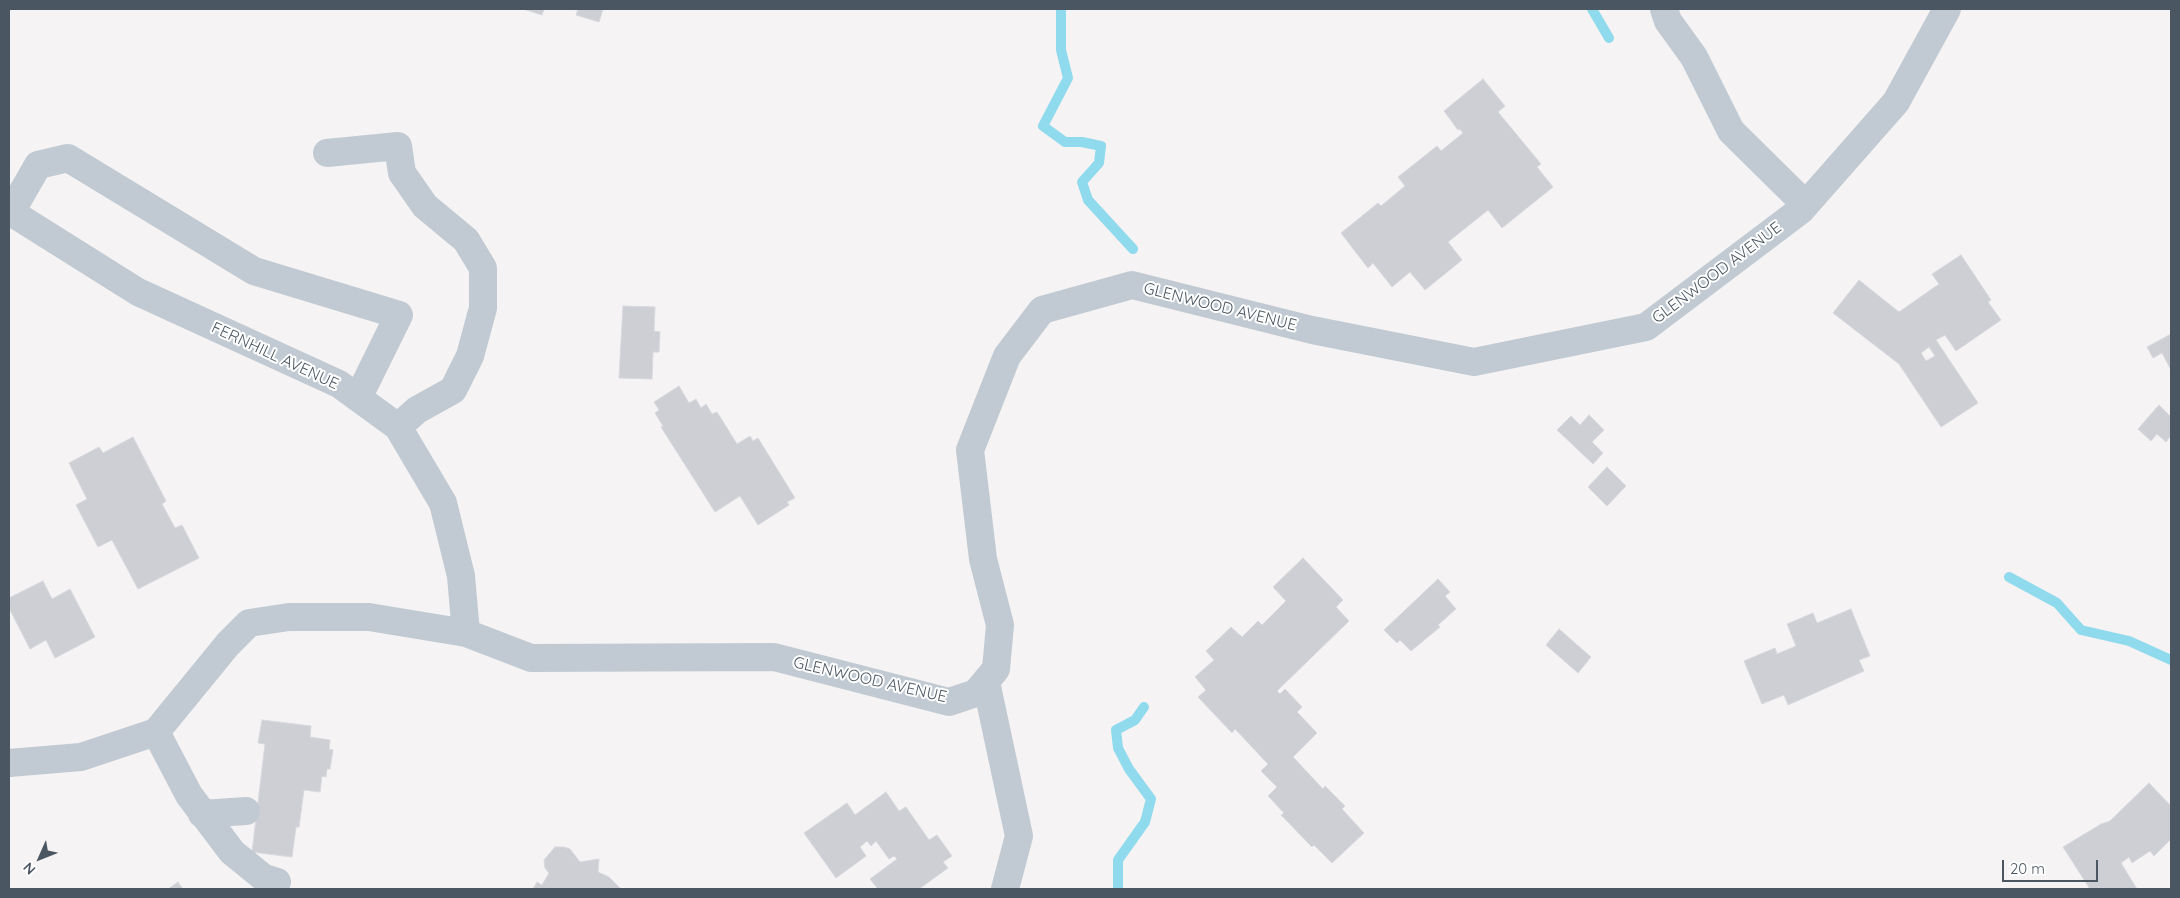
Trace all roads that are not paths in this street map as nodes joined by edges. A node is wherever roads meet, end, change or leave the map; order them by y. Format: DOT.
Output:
graph roads {
  1 [pos="1664,9"];
  2 [pos="1947,9"];
  3 [pos="327,153"];
  4 [pos="1805,204"];
  5 [pos="10,212"];
  6 [pos="358,398"];
  7 [pos="398,428"];
  8 [pos="466,633"];
  9 [pos="986,682"];
  10 [pos="156,732"];
  11 [pos="9,763"];
  12 [pos="246,811"];
  13 [pos="202,814"];
  14 [pos="277,882"];
  15 [pos="1005,889"];
  1 -- 4 [label="street"];
  2 -- 4 [label="street, GLENWOOD AVENUE"];
  3 -- 7 [label="street"];
  4 -- 9 [label="street, GLENWOOD AVENUE"];
  5 -- 6 [label="street, FERNHILL AVENUE"];
  5 -- 6 [label="street"];
  6 -- 7 [label="street, FERNHILL AVENUE"];
  7 -- 8 [label="street, FERNHILL AVENUE"];
  8 -- 9 [label="street, GLENWOOD AVENUE"];
  8 -- 10 [label="street, GLENWOOD AVENUE"];
  9 -- 15 [label="street"];
  10 -- 11 [label="street"];
  10 -- 13 [label="street"];
  12 -- 13 [label="street"];
  13 -- 14 [label="street"];
}
